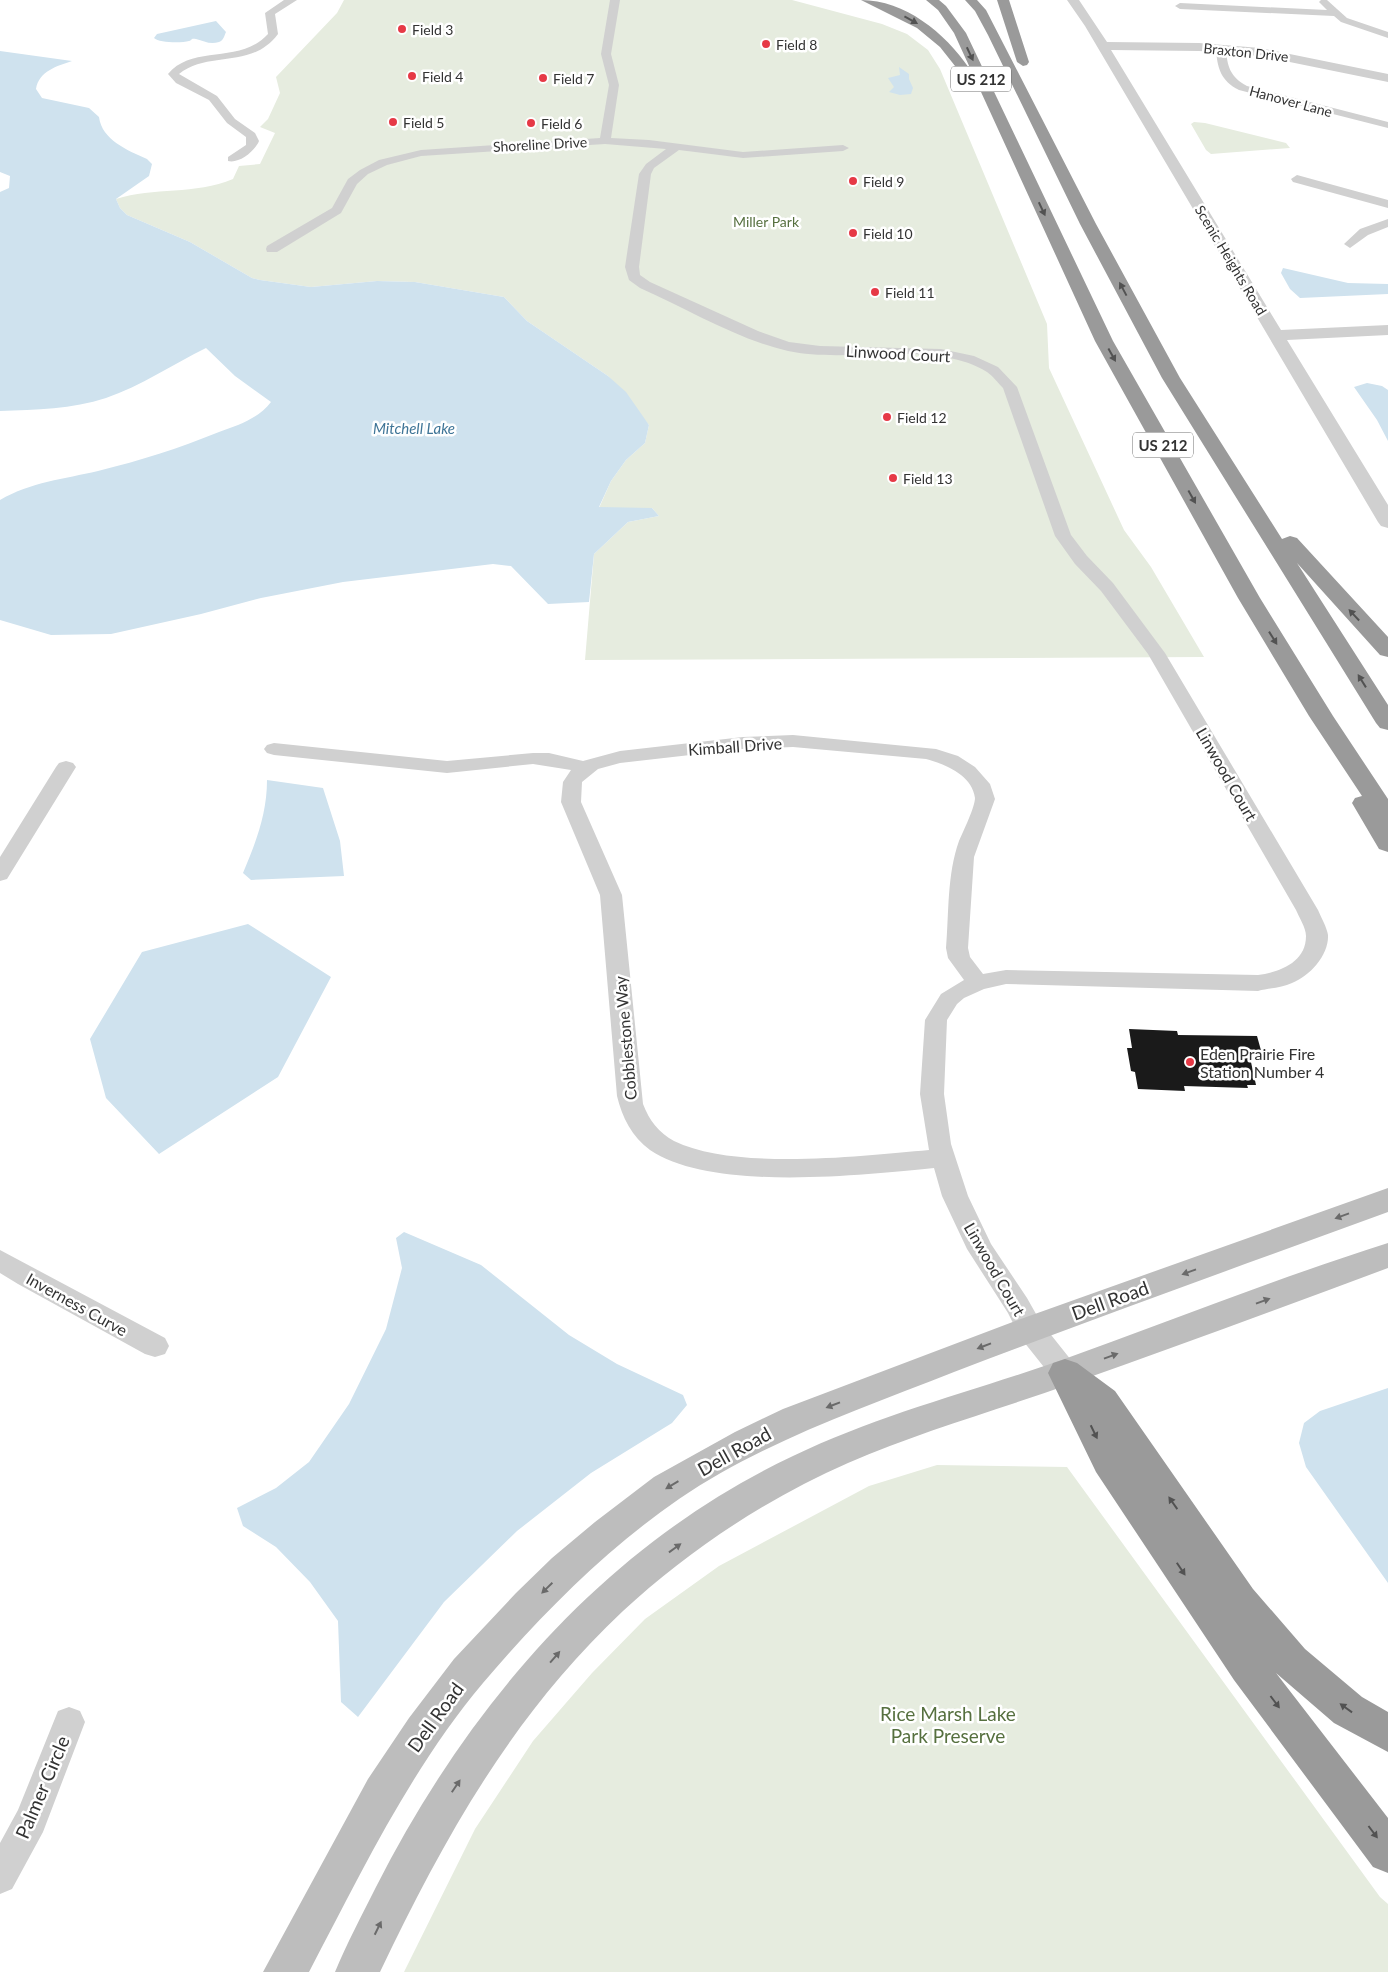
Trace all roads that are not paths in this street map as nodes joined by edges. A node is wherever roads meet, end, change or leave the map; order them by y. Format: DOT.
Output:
graph roads {
  1 [pos="292,0"];
  2 [pos="614,0"];
  3 [pos="867,0"];
  4 [pos="932,0"];
  5 [pos="971,0"];
  6 [pos="1004,0"];
  7 [pos="1073,0"];
  8 [pos="1322,0"];
  9 [pos="1180,6"];
  10 [pos="1334,12"];
  11 [pos="1388,35"];
  12 [pos="1102,46"];
  13 [pos="1221,48"];
  14 [pos="1388,78"];
  15 [pos="1388,125"];
  16 [pos="605,141"];
  17 [pos="676,147"];
  18 [pos="843,148"];
  19 [pos="232,159"];
  20 [pos="1058,163"];
  21 [pos="1021,165"];
  22 [pos="1297,179"];
  23 [pos="1388,204"];
  24 [pos="1388,223"];
  25 [pos="1350,244"];
  26 [pos="272,249"];
  27 [pos="1388,330"];
  28 [pos="1276,336"];
  29 [pos="1171,378"];
  30 [pos="1388,522"];
  31 [pos="1388,650"];
  32 [pos="1321,716"];
  33 [pos="1388,722"];
  34 [pos="274,749"];
  35 [pos="66,767"];
  36 [pos="585,768"];
  37 [pos="1388,817"];
  38 [pos="1388,844"];
  39 [pos="0,874"];
  40 [pos="978,983"];
  41 [pos="943,1158"];
  42 [pos="1388,1200"];
  43 [pos="1388,1255"];
  44 [pos="0,1260"];
  45 [pos="1030,1329"];
  46 [pos="155,1346"];
  47 [pos="1065,1373"];
  48 [pos="69,1722"];
  49 [pos="1388,1733"];
  50 [pos="1388,1852"];
  51 [pos="0,1878"];
  52 [pos="285,1972"];
  53 [pos="357,1972"];
  1 -- 19 [label="street"];
  2 -- 16 [label="street"];
  3 -- 21 [label="highway, one-way"];
  4 -- 21 [label="highway, US 212, one-way"];
  5 -- 20 [label="highway, US 212"];
  6 -- 20 [label="highway"];
  7 -- 12 [label="street, Scenic Heights Road"];
  8 -- 10 [label="street"];
  9 -- 10 [label="street"];
  10 -- 11 [label="street"];
  12 -- 13 [label="street, Braxton Drive"];
  12 -- 28 [label="street, Scenic Heights Road"];
  13 -- 14 [label="street, Braxton Drive"];
  13 -- 15 [label="street, Hanover Lane"];
  16 -- 17 [label="street, Shoreline Drive"];
  16 -- 26 [label="street, Shoreline Drive"];
  17 -- 18 [label="street, Shoreline Drive"];
  17 -- 40 [label="street, Linwood Court"];
  29 -- 20 [label="highway, US 212, one-way"];
  21 -- 32 [label="highway, US 212, one-way"];
  22 -- 23 [label="street"];
  24 -- 25 [label="street"];
  27 -- 28 [label="street"];
  28 -- 30 [label="street, Scenic Heights Road"];
  31 -- 29 [label="highway, one-way"];
  33 -- 29 [label="highway, US 212, one-way"];
  32 -- 37 [label="highway, US 212"];
  32 -- 38 [label="highway"];
  34 -- 36 [label="street"];
  35 -- 39 [label="street"];
  36 -- 40 [label="street, Kimball Drive"];
  36 -- 41 [label="street, Cobblestone Way"];
  40 -- 41 [label="street, Linwood Court"];
  41 -- 45 [label="street, Linwood Court"];
  42 -- 45 [label="main road, Dell Road, one-way"];
  47 -- 43 [label="main road, one-way"];
  44 -- 46 [label="street, Inverness Curve"];
  45 -- 47 [label="street, Linwood Court"];
  45 -- 52 [label="main road, Dell Road, one-way"];
  49 -- 47 [label="highway, one-way"];
  47 -- 50 [label="highway, one-way"];
  53 -- 47 [label="main road, one-way"];
  48 -- 51 [label="street, Palmer Circle"];
}
